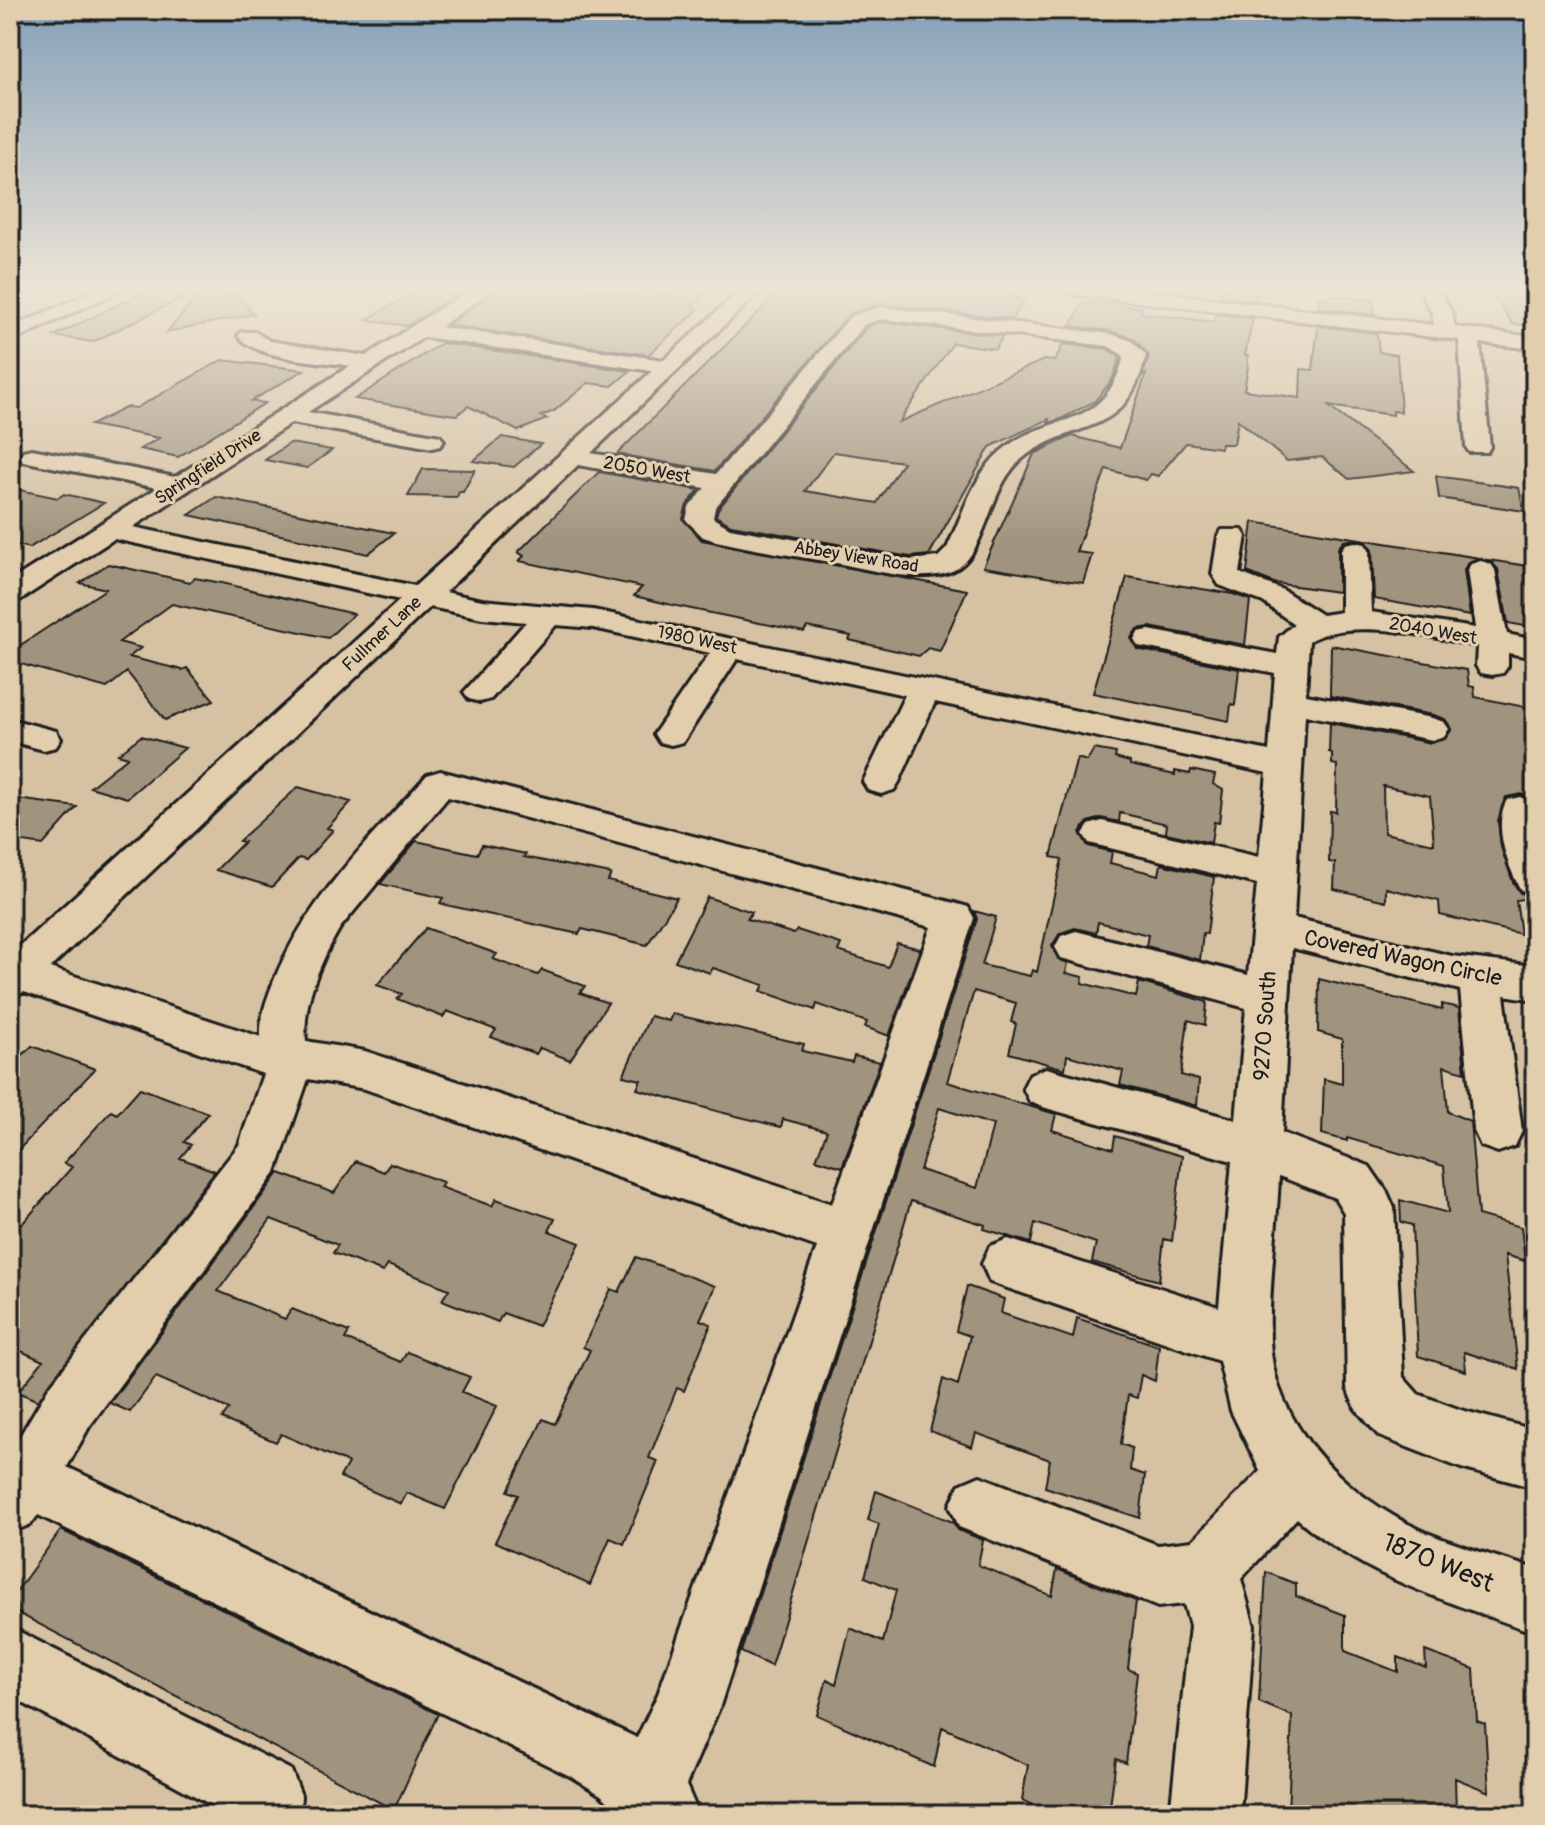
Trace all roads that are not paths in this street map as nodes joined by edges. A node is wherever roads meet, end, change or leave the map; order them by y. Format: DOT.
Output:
graph roads {
  1 [pos="354,373"];
  2 [pos="662,373"];
  3 [pos="815,373"];
  4 [pos="1129,373"];
  5 [pos="1472,373"];
  6 [pos="288,416"];
  7 [pos="432,441"];
  8 [pos="1478,447"];
  9 [pos="32,456"];
  10 [pos="572,457"];
  11 [pos="722,483"];
  12 [pos="179,485"];
  13 [pos="110,530"];
  14 [pos="1232,536"];
  15 [pos="1355,550"];
  16 [pos="1481,570"];
  17 [pos="10,594"];
  18 [pos="423,596"];
  19 [pos="549,614"];
  20 [pos="1333,621"];
  21 [pos="1149,639"];
  22 [pos="1493,642"];
  23 [pos="730,647"];
  24 [pos="1385,647"];
  25 [pos="1535,649"];
  26 [pos="1288,683"];
  27 [pos="924,689"];
  28 [pos="480,692"];
  29 [pos="1432,729"];
  30 [pos="10,730"];
  31 [pos="671,734"];
  32 [pos="44,739"];
  33 [pos="1282,765"];
  34 [pos="881,782"];
  35 [pos="1520,809"];
  36 [pos="1102,834"];
  37 [pos="1275,875"];
  38 [pos="1535,880"];
  39 [pos="1272,928"];
  40 [pos="1076,947"];
  41 [pos="14,976"];
  42 [pos="1480,977"];
  43 [pos="1535,983"];
  44 [pos="1267,997"];
  45 [pos="285,1059"];
  46 [pos="1046,1088"];
  47 [pos="1498,1131"];
  48 [pos="1257,1147"];
  49 [pos="847,1233"];
  50 [pos="1008,1264"];
  51 [pos="1243,1342"];
  52 [pos="1535,1459"];
  53 [pos="1287,1463"];
  54 [pos="19,1491"];
  55 [pos="980,1506"];
  56 [pos="1207,1570"];
  57 [pos="1535,1601"];
  58 [pos="10,1660"];
  59 [pos="656,1803"];
  60 [pos="265,1815"];
  61 [pos="1205,1815"];
  1 -- 6 [label="street, Springfield Drive"];
  2 -- 10 [label="street, Fullmer Lane"];
  3 -- 11 [label="street"];
  4 -- 11 [label="street, Abbey View Road"];
  5 -- 8 [label="street"];
  6 -- 7 [label="street"];
  6 -- 12 [label="street, Springfield Drive"];
  9 -- 12 [label="street"];
  10 -- 11 [label="street, 2050 West"];
  10 -- 18 [label="street, Fullmer Lane"];
  12 -- 13 [label="street, Springfield Drive"];
  13 -- 17 [label="street, Springfield Drive"];
  13 -- 18 [label="street, 1980 West"];
  14 -- 20 [label="street"];
  15 -- 20 [label="street"];
  16 -- 22 [label="street"];
  18 -- 19 [label="street, 1980 West"];
  18 -- 41 [label="street, Fullmer Lane"];
  19 -- 23 [label="street, 1980 West"];
  19 -- 28 [label="street"];
  20 -- 22 [label="street, 2040 West"];
  20 -- 26 [label="street, 9270 South"];
  21 -- 26 [label="street"];
  22 -- 24 [label="street"];
  22 -- 25 [label="street, 2040 West"];
  23 -- 27 [label="street, 1980 West"];
  23 -- 31 [label="street"];
  26 -- 29 [label="street"];
  26 -- 33 [label="street, 9270 South"];
  27 -- 33 [label="street, 1980 West"];
  27 -- 34 [label="street"];
  30 -- 32 [label="street"];
  33 -- 37 [label="street, 9270 South"];
  35 -- 38 [label="street"];
  36 -- 37 [label="street"];
  37 -- 39 [label="street, 9270 South"];
  39 -- 42 [label="street, Covered Wagon Circle"];
  39 -- 44 [label="street, 9270 South"];
  40 -- 44 [label="street"];
  41 -- 45 [label="street"];
  42 -- 43 [label="street, Covered Wagon Circle"];
  42 -- 47 [label="street"];
  44 -- 48 [label="street, 9270 South"];
  45 -- 49 [label="street"];
  45 -- 49 [label="street"];
  45 -- 54 [label="street"];
  46 -- 48 [label="street"];
  48 -- 51 [label="street, 9270 South"];
  48 -- 52 [label="street"];
  49 -- 59 [label="street"];
  50 -- 51 [label="street"];
  51 -- 53 [label="street, 9270 South"];
  53 -- 56 [label="street"];
  53 -- 57 [label="street, 1870 West"];
  54 -- 59 [label="street"];
  55 -- 56 [label="street"];
  56 -- 61 [label="street"];
  58 -- 60 [label="street"];
}
